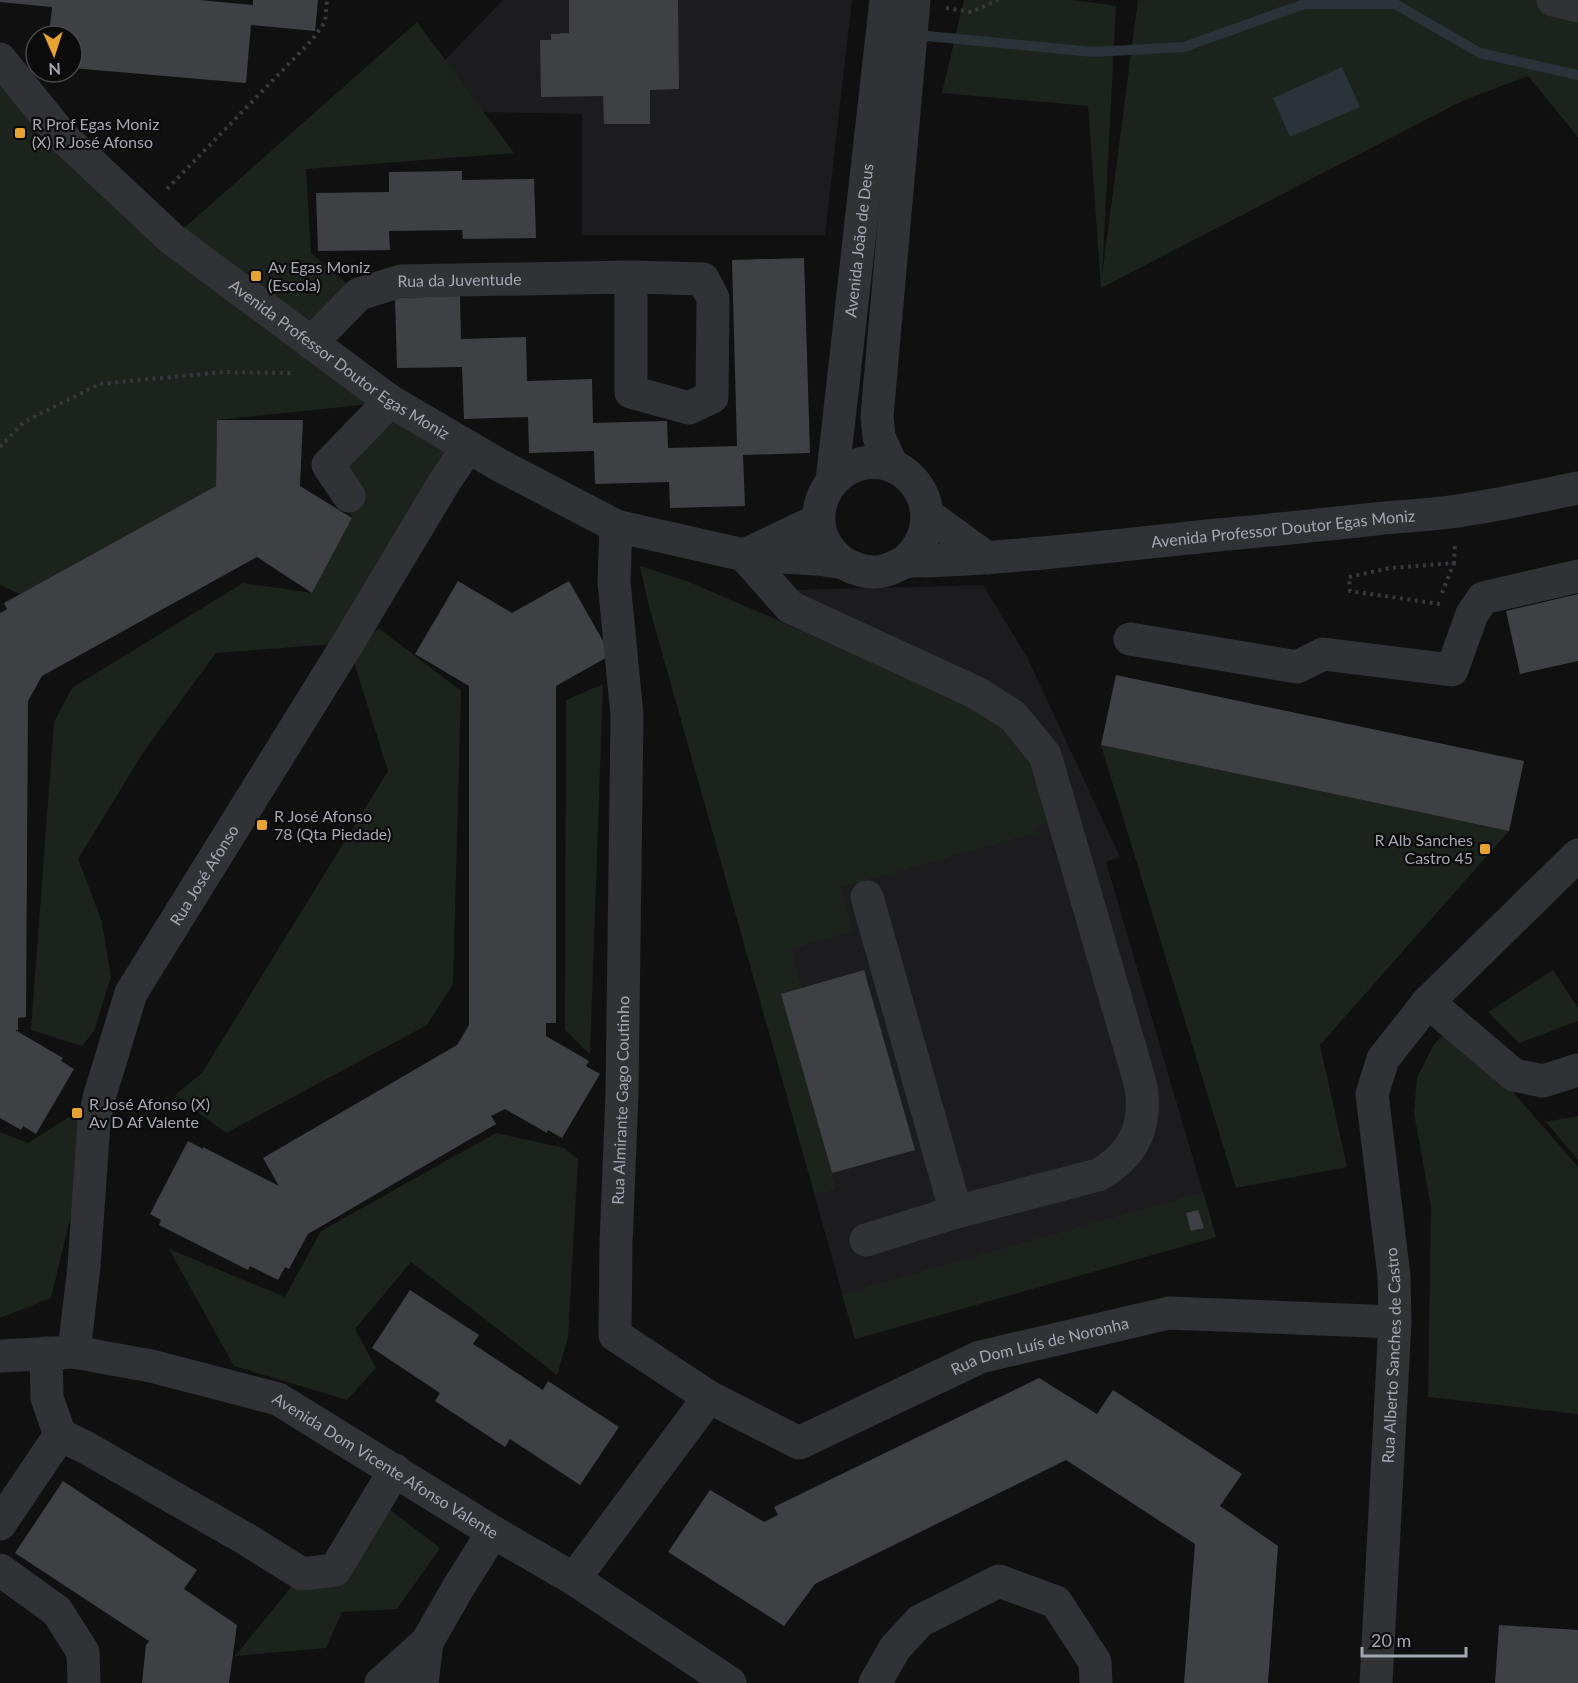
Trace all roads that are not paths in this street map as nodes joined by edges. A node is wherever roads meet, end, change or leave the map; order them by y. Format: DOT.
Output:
graph roads {
  1 [pos="886,0"];
  2 [pos="914,0"];
  3 [pos="1552,0"];
  4 [pos="1578,6"];
  5 [pos="2,64"];
  6 [pos="631,277"];
  7 [pos="311,343"];
  8 [pos="390,401"];
  9 [pos="468,447"];
  10 [pos="892,466"];
  11 [pos="832,481"];
  12 [pos="1578,488"];
  13 [pos="349,496"];
  14 [pos="928,514"];
  15 [pos="818,520"];
  16 [pos="616,526"];
  17 [pos="744,555"];
  18 [pos="987,558"];
  19 [pos="905,562"];
  20 [pos="844,563"];
  21 [pos="1578,576"];
  22 [pos="1131,639"];
  23 [pos="1578,855"];
  24 [pos="867,897"];
  25 [pos="1428,1002"];
  26 [pos="1578,1070"];
  27 [pos="956,1212"];
  28 [pos="867,1240"];
  29 [pos="1395,1322"];
  30 [pos="60,1352"];
  31 [pos="0,1356"];
  32 [pos="709,1397"];
  33 [pos="60,1435"];
  34 [pos="395,1470"];
  35 [pos="0,1524"];
  36 [pos="493,1532"];
  37 [pos="0,1570"];
  38 [pos="574,1579"];
  39 [pos="427,1642"];
  40 [pos="84,1683"];
  41 [pos="381,1683"];
  42 [pos="422,1683"];
  43 [pos="730,1683"];
  44 [pos="874,1683"];
  45 [pos="1096,1683"];
  46 [pos="1376,1683"];
  1 -- 11 [label="street, Avenida João de Deus"];
  2 -- 10 [label="street, Avenida João de Deus"];
  3 -- 4 [label="street"];
  5 -- 7 [label="street, Avenida Professor Doutor Egas Moniz"];
  6 -- 7 [label="street, Rua da Juventude"];
  7 -- 8 [label="street, Avenida Professor Doutor Egas Moniz"];
  8 -- 9 [label="street, Avenida Professor Doutor Egas Moniz"];
  8 -- 13 [label="street"];
  9 -- 16 [label="street, Avenida Professor Doutor Egas Moniz"];
  9 -- 30 [label="street, Rua José Afonso"];
  10 -- 11 [label="street"];
  10 -- 14 [label="street"];
  11 -- 15 [label="street"];
  12 -- 18 [label="street, Avenida Professor Doutor Egas Moniz"];
  14 -- 18 [label="street"];
  14 -- 19 [label="street"];
  15 -- 17 [label="street"];
  15 -- 20 [label="street"];
  16 -- 17 [label="street, Avenida Professor Doutor Egas Moniz"];
  16 -- 32 [label="street, Rua Almirante Gago Coutinho"];
  17 -- 20 [label="street, Avenida Professor Doutor Egas Moniz"];
  17 -- 27 [label="street"];
  18 -- 19 [label="street, Avenida Professor Doutor Egas Moniz"];
  19 -- 20 [label="street"];
  21 -- 22 [label="street"];
  23 -- 25 [label="street, Rua Alberto Sanches de Castro"];
  24 -- 27 [label="street"];
  25 -- 26 [label="street"];
  25 -- 29 [label="street, Rua Alberto Sanches de Castro"];
  27 -- 28 [label="street"];
  29 -- 32 [label="street, Rua Dom Luís de Noronha"];
  29 -- 46 [label="street, Rua Alberto Sanches de Castro"];
  30 -- 31 [label="street, Avenida Dom Vicente Afonso Valente"];
  30 -- 33 [label="street, Rua José Afonso"];
  30 -- 34 [label="street, Avenida Dom Vicente Afonso Valente"];
  32 -- 38 [label="street"];
  33 -- 34 [label="street"];
  33 -- 35 [label="street"];
  34 -- 36 [label="street, Avenida Dom Vicente Afonso Valente"];
  36 -- 38 [label="street, Avenida Dom Vicente Afonso Valente"];
  36 -- 39 [label="street"];
  37 -- 40 [label="street"];
  38 -- 43 [label="street, Avenida Dom Vicente Afonso Valente"];
  39 -- 41 [label="street"];
  39 -- 42 [label="street"];
  44 -- 45 [label="street"];
}
